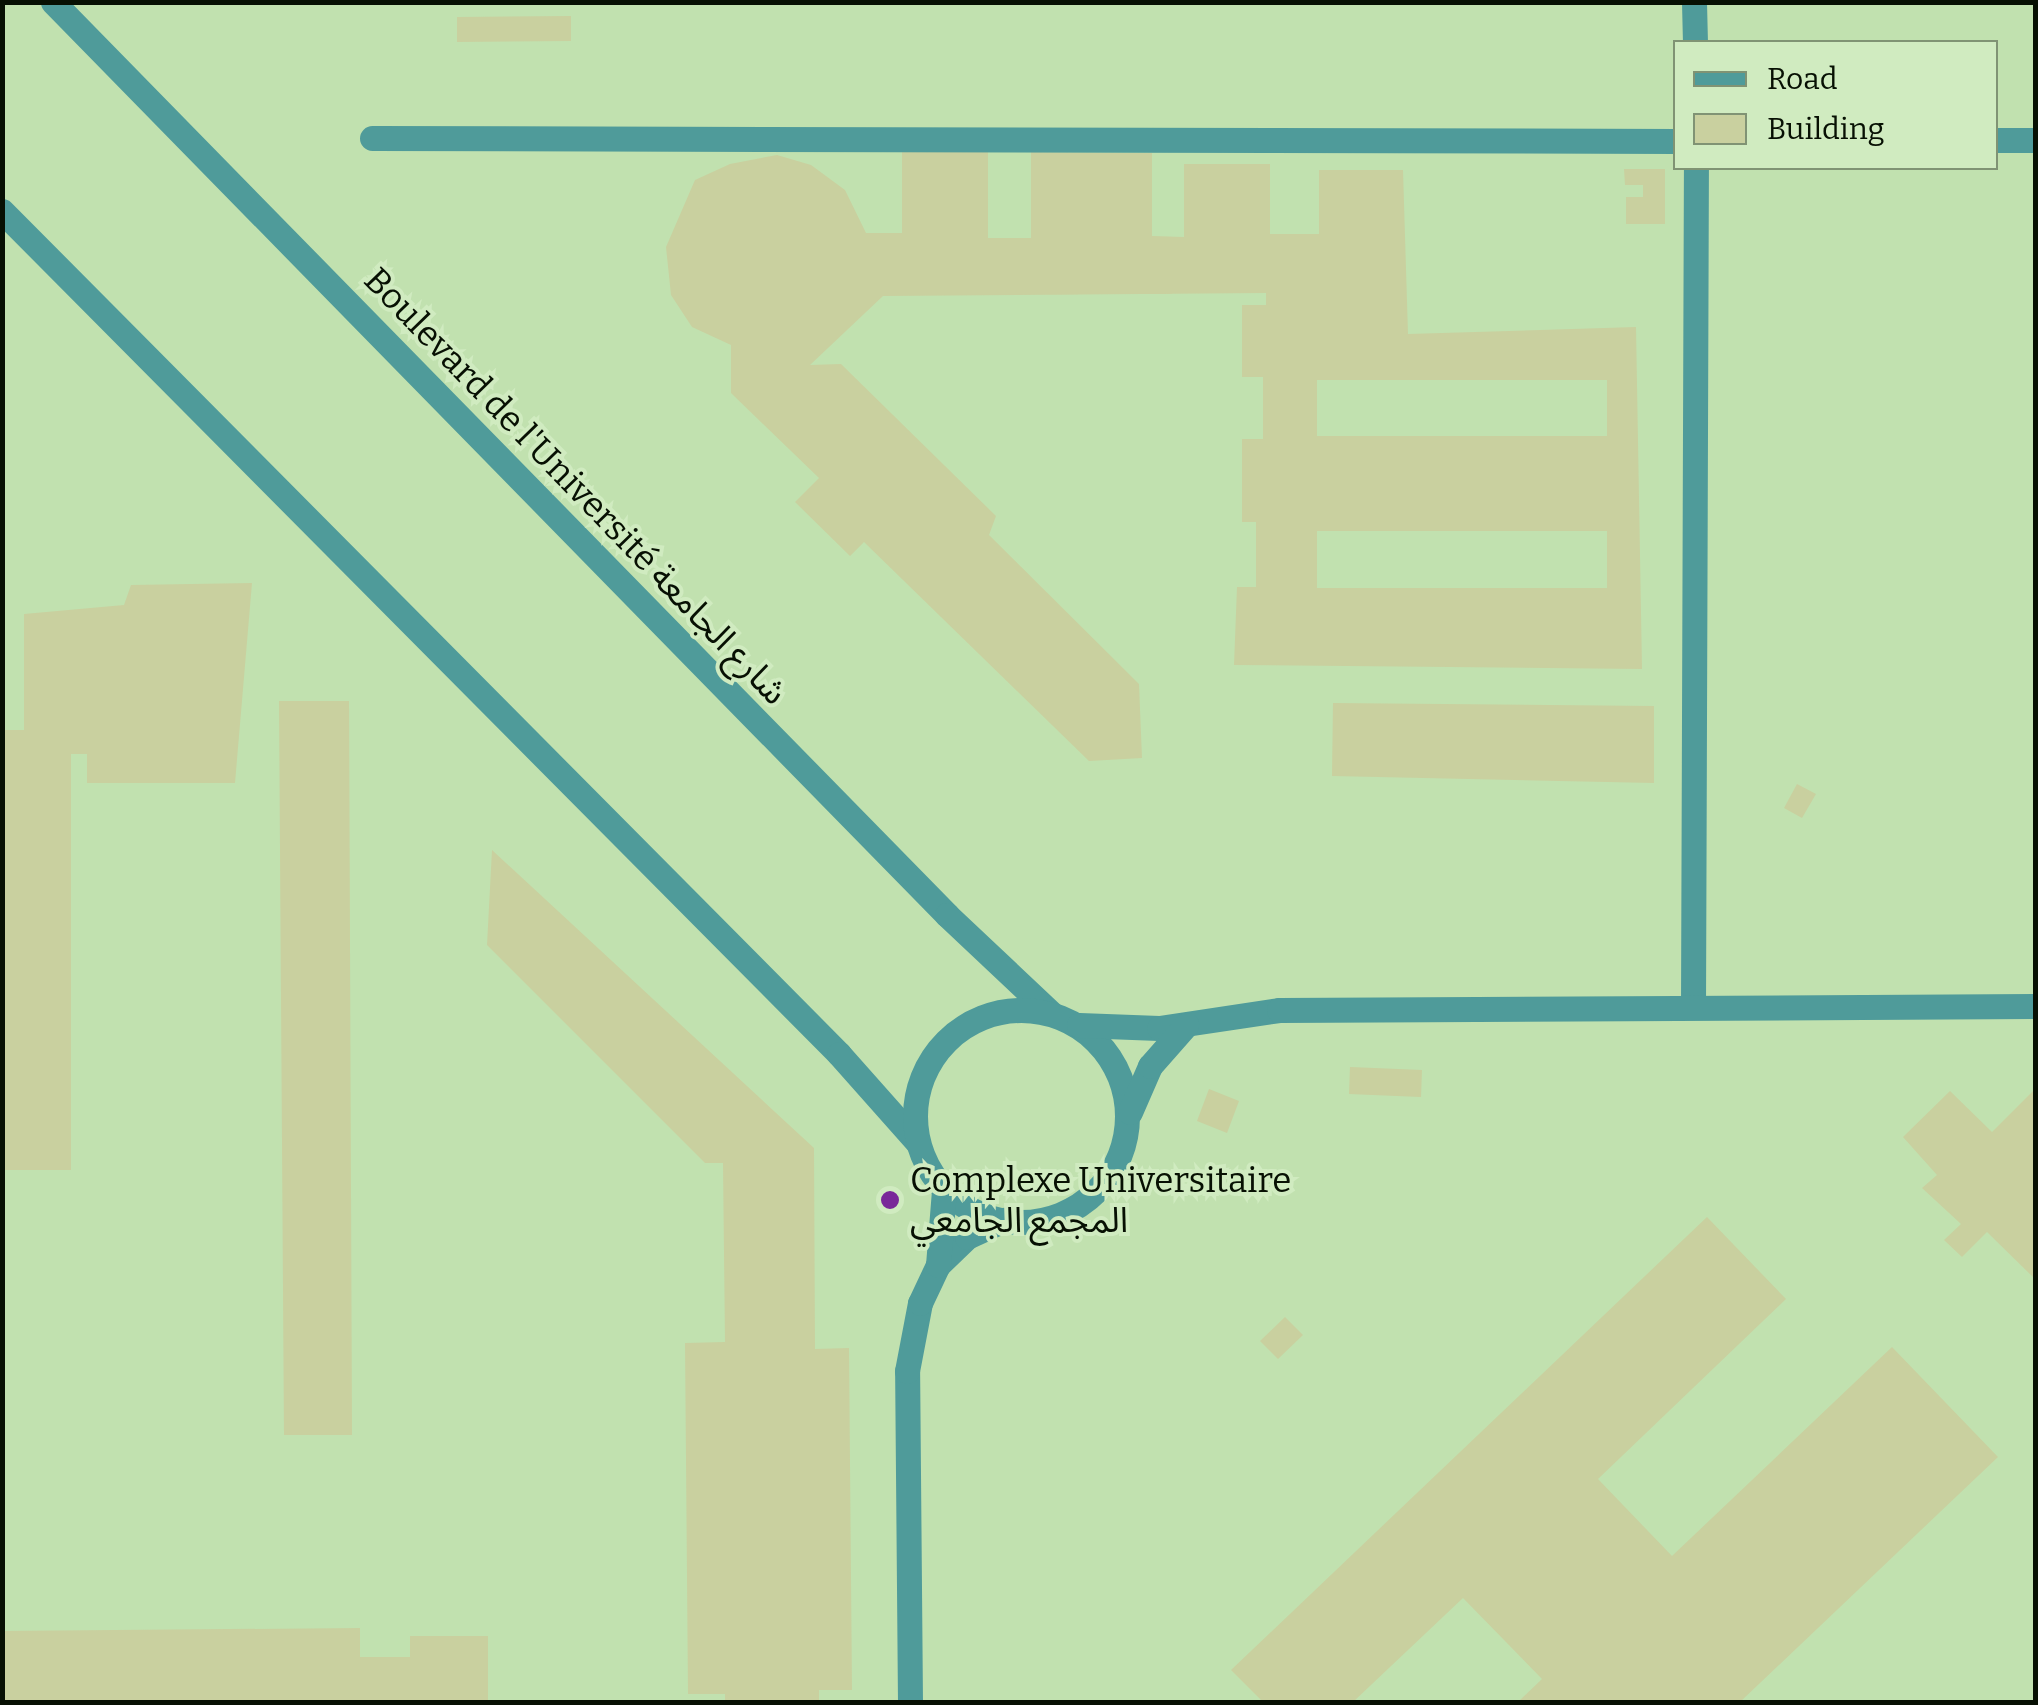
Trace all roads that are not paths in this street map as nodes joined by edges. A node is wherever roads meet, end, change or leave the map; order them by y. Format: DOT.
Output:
graph roads {
  1 [pos="53,2"];
  2 [pos="1694,2"];
  3 [pos="1694,40"];
  4 [pos="372,138"];
  5 [pos="1998,140"];
  6 [pos="2036,140"];
  7 [pos="1673,141"];
  8 [pos="1696,170"];
  9 [pos="2,211"];
  10 [pos="2036,1006"];
  11 [pos="1694,1007"];
  12 [pos="1052,1014"];
  13 [pos="1079,1025"];
  14 [pos="1186,1025"];
  15 [pos="1128,1116"];
  16 [pos="918,1143"];
  17 [pos="944,1190"];
  18 [pos="1004,1220"];
  19 [pos="938,1266"];
  20 [pos="910,1702"];
  1 -- 12 [label="street, Boulevard de l'Université شارع الجامعة"];
  2 -- 3 [label="street"];
  4 -- 7 [label="street"];
  5 -- 6 [label="street"];
  8 -- 11 [label="street"];
  9 -- 16 [label="street"];
  10 -- 11 [label="street"];
  11 -- 14 [label="street"];
  12 -- 13 [label="street"];
  12 -- 16 [label="street"];
  13 -- 14 [label="street"];
  13 -- 15 [label="street"];
  14 -- 15 [label="street"];
  15 -- 18 [label="street"];
  16 -- 17 [label="street"];
  17 -- 18 [label="street"];
  17 -- 19 [label="street"];
  18 -- 19 [label="street"];
  19 -- 20 [label="street"];
}
